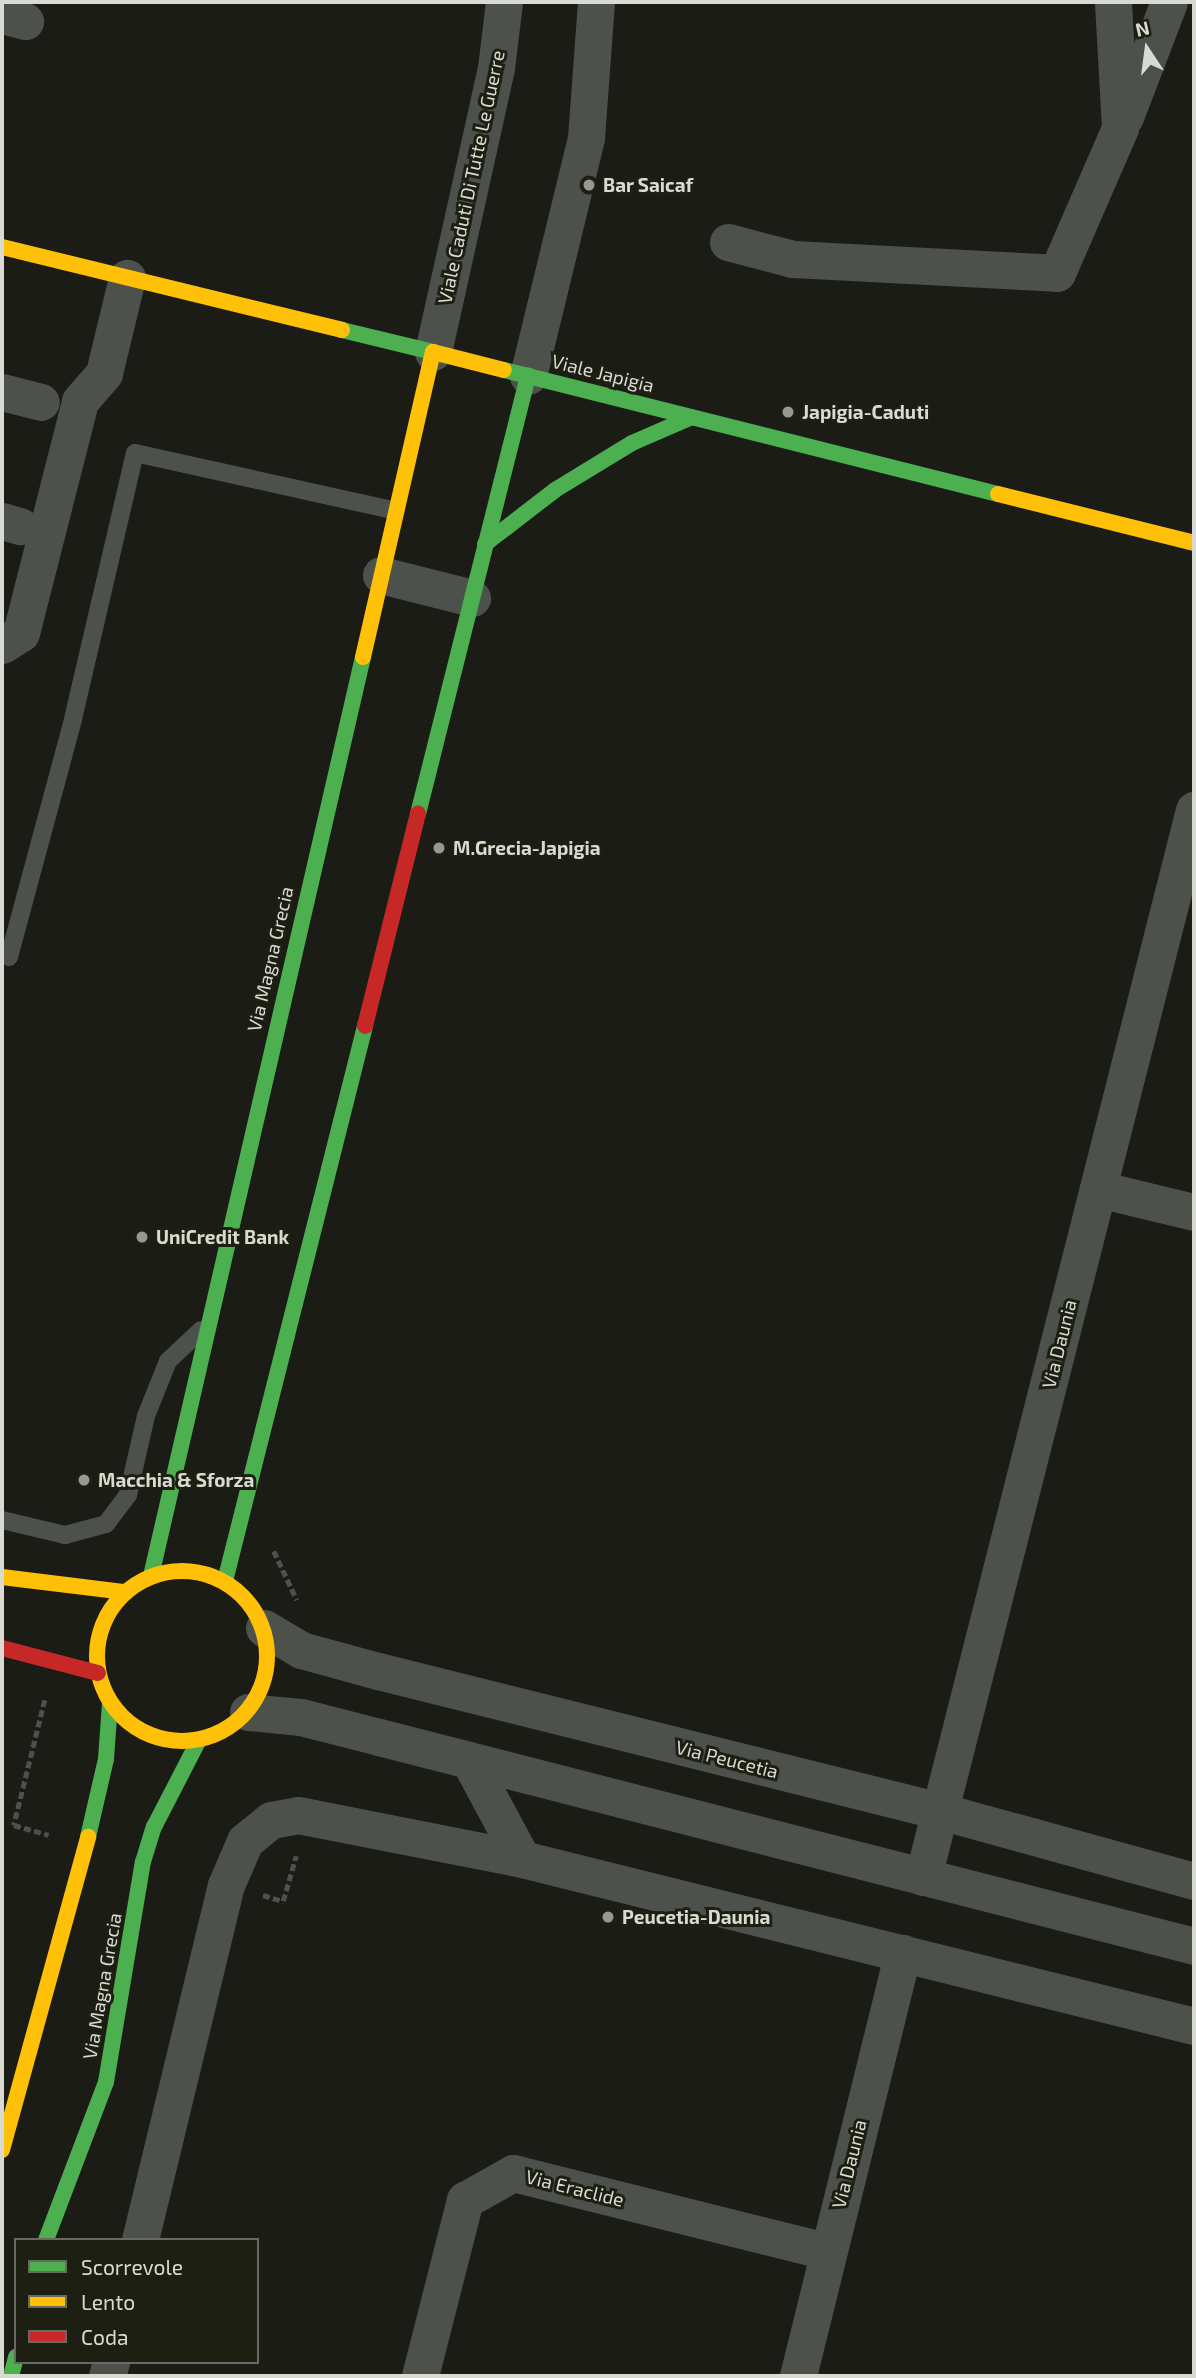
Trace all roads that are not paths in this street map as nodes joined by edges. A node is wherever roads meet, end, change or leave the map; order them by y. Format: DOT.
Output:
graph roads {
  1 [pos="504,2"];
  2 [pos="596,2"];
  3 [pos="1114,2"];
  4 [pos="1170,2"];
  5 [pos="1121,128"];
  6 [pos="727,242"];
  7 [pos="2,247"];
  8 [pos="127,278"];
  9 [pos="433,352"];
  10 [pos="528,376"];
  11 [pos="2,392"];
  12 [pos="41,402"];
  13 [pos="692,417"];
  14 [pos="396,511"];
  15 [pos="1194,543"];
  16 [pos="485,544"];
  17 [pos="381,575"];
  18 [pos="472,598"];
  19 [pos="2,645"];
  20 [pos="1194,810"];
  21 [pos="9,957"];
  22 [pos="1098,1189"];
  23 [pos="1194,1212"];
  24 [pos="206,1325"];
  25 [pos="2,1520"];
  26 [pos="151,1576"];
  27 [pos="2,1577"];
  28 [pos="225,1581"];
  29 [pos="125,1592"];
  30 [pos="264,1628"];
  31 [pos="2,1648"];
  32 [pos="98,1673"];
  33 [pos="110,1703"];
  34 [pos="248,1712"];
  35 [pos="199,1740"];
  36 [pos="469,1760"];
  37 [pos="940,1811"];
  38 [pos="522,1859"];
  39 [pos="923,1877"];
  40 [pos="1194,1881"];
  41 [pos="1194,1946"];
  42 [pos="903,1953"];
  43 [pos="1194,2026"];
  44 [pos="9,2098"];
  45 [pos="2,2150"];
  46 [pos="47,2238"];
  47 [pos="140,2238"];
  48 [pos="827,2251"];
  49 [pos="420,2376"];
  50 [pos="799,2376"];
  1 -- 9 [label="street, Viale Caduti Di Tutte Le Guerre"];
  2 -- 10 [label="street"];
  3 -- 5 [label="street"];
  4 -- 5 [label="street"];
  5 -- 6 [label="street"];
  7 -- 8 [label="main road, Viale Japigia"];
  8 -- 9 [label="main road, Viale Japigia"];
  8 -- 19 [label="street"];
  9 -- 10 [label="main road, Viale Japigia"];
  9 -- 14 [label="main road, Via Magna Grecia"];
  10 -- 13 [label="main road, Viale Japigia"];
  10 -- 16 [label="main road"];
  11 -- 12 [label="street"];
  13 -- 15 [label="main road, Viale Japigia"];
  13 -- 16 [label="main road"];
  14 -- 17 [label="main road, Via Magna Grecia"];
  14 -- 21 [label="lane"];
  16 -- 18 [label="main road"];
  17 -- 18 [label="street"];
  17 -- 24 [label="main road, Via Magna Grecia"];
  18 -- 28 [label="main road"];
  20 -- 22 [label="street, Via Daunia"];
  22 -- 23 [label="street"];
  22 -- 37 [label="street, Via Daunia"];
  24 -- 25 [label="lane"];
  24 -- 26 [label="main road, Via Magna Grecia"];
  26 -- 28 [label="main road"];
  26 -- 29 [label="main road"];
  27 -- 29 [label="main road"];
  28 -- 30 [label="main road"];
  29 -- 32 [label="main road"];
  30 -- 34 [label="main road"];
  30 -- 37 [label="street, Via Peucetia"];
  31 -- 32 [label="main road"];
  32 -- 33 [label="main road"];
  33 -- 35 [label="main road"];
  33 -- 44 [label="main road"];
  34 -- 35 [label="main road"];
  34 -- 36 [label="street"];
  35 -- 46 [label="main road, Via Magna Grecia"];
  36 -- 38 [label="street"];
  36 -- 39 [label="street"];
  37 -- 39 [label="street, Via Daunia"];
  37 -- 40 [label="street, Via Peucetia"];
  38 -- 42 [label="street"];
  38 -- 47 [label="street"];
  39 -- 41 [label="street"];
  42 -- 43 [label="street"];
  42 -- 48 [label="street, Via Daunia"];
  44 -- 45 [label="main road"];
  48 -- 49 [label="street, Via Eraclide"];
  48 -- 50 [label="street, Via Daunia"];
}
